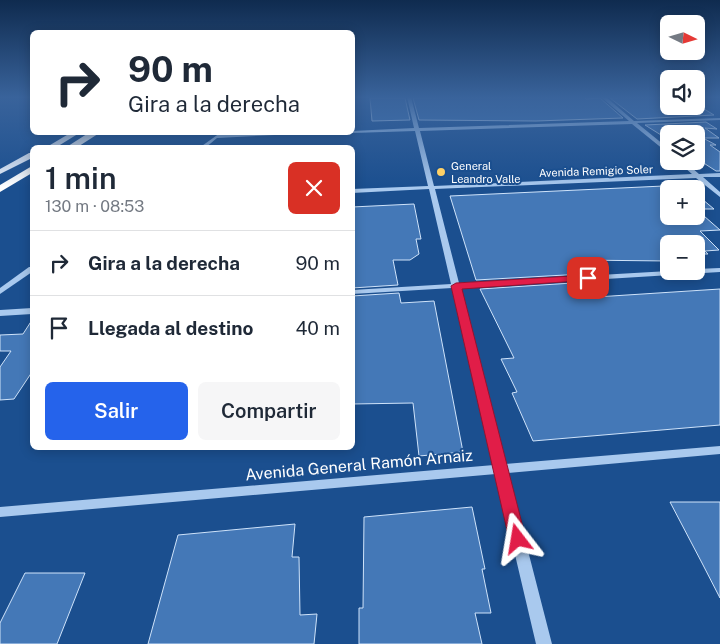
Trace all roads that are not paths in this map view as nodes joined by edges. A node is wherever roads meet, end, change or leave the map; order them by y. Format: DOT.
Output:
graph roads {
  1 [pos="416,127"];
  2 [pos="496,127"];
  3 [pos="638,127"];
  4 [pos="417,130"];
  5 [pos="355,132"];
  6 [pos="72,135"];
  7 [pos="92,135"];
  8 [pos="218,135"];
  9 [pos="263,135"];
  10 [pos="216,137"];
  11 [pos="54,145"];
  12 [pos="74,145"];
  13 [pos="205,145"];
  14 [pos="660,145"];
  15 [pos="30,156"];
  16 [pos="30,169"];
  17 [pos="30,169"];
  18 [pos="691,170"];
  19 [pos="0,172"];
  20 [pos="720,175"];
  21 [pos="698,176"];
  22 [pos="0,184"];
  23 [pos="431,188"];
  24 [pos="0,189"];
  25 [pos="355,191"];
  26 [pos="720,195"];
  27 [pos="30,270"];
  28 [pos="720,270"];
  29 [pos="456,286"];
  30 [pos="0,292"];
  31 [pos="355,292"];
  32 [pos="30,311"];
  33 [pos="0,313"];
  34 [pos="720,450"];
  35 [pos="501,469"];
  36 [pos="0,512"];
  37 [pos="544,644"];
  1 -- 4 [label="street"];
  2 -- 4 [label="street"];
  3 -- 14 [label="street"];
  4 -- 5 [label="street"];
  4 -- 23 [label="street"];
  6 -- 11 [label="main road"];
  7 -- 12 [label="highway"];
  8 -- 10 [label="street"];
  9 -- 10 [label="street"];
  10 -- 13 [label="street"];
  15 -- 19 [label="main road"];
  16 -- 22 [label="highway"];
  17 -- 24 [label="highway"];
  18 -- 21 [label="street"];
  20 -- 21 [label="street, Avenida Remigio Soler"];
  21 -- 23 [label="street, Avenida Remigio Soler"];
  21 -- 26 [label="street"];
  23 -- 25 [label="street, Avenida Remigio Soler"];
  23 -- 29 [label="street"];
  27 -- 30 [label="street"];
  28 -- 29 [label="street"];
  29 -- 31 [label="street"];
  29 -- 35 [label="street"];
  32 -- 33 [label="street"];
  34 -- 35 [label="street, Avenida General Ramón Arnaiz"];
  35 -- 36 [label="street, Avenida General Ramón Arnaiz"];
  35 -- 37 [label="street"];
}
